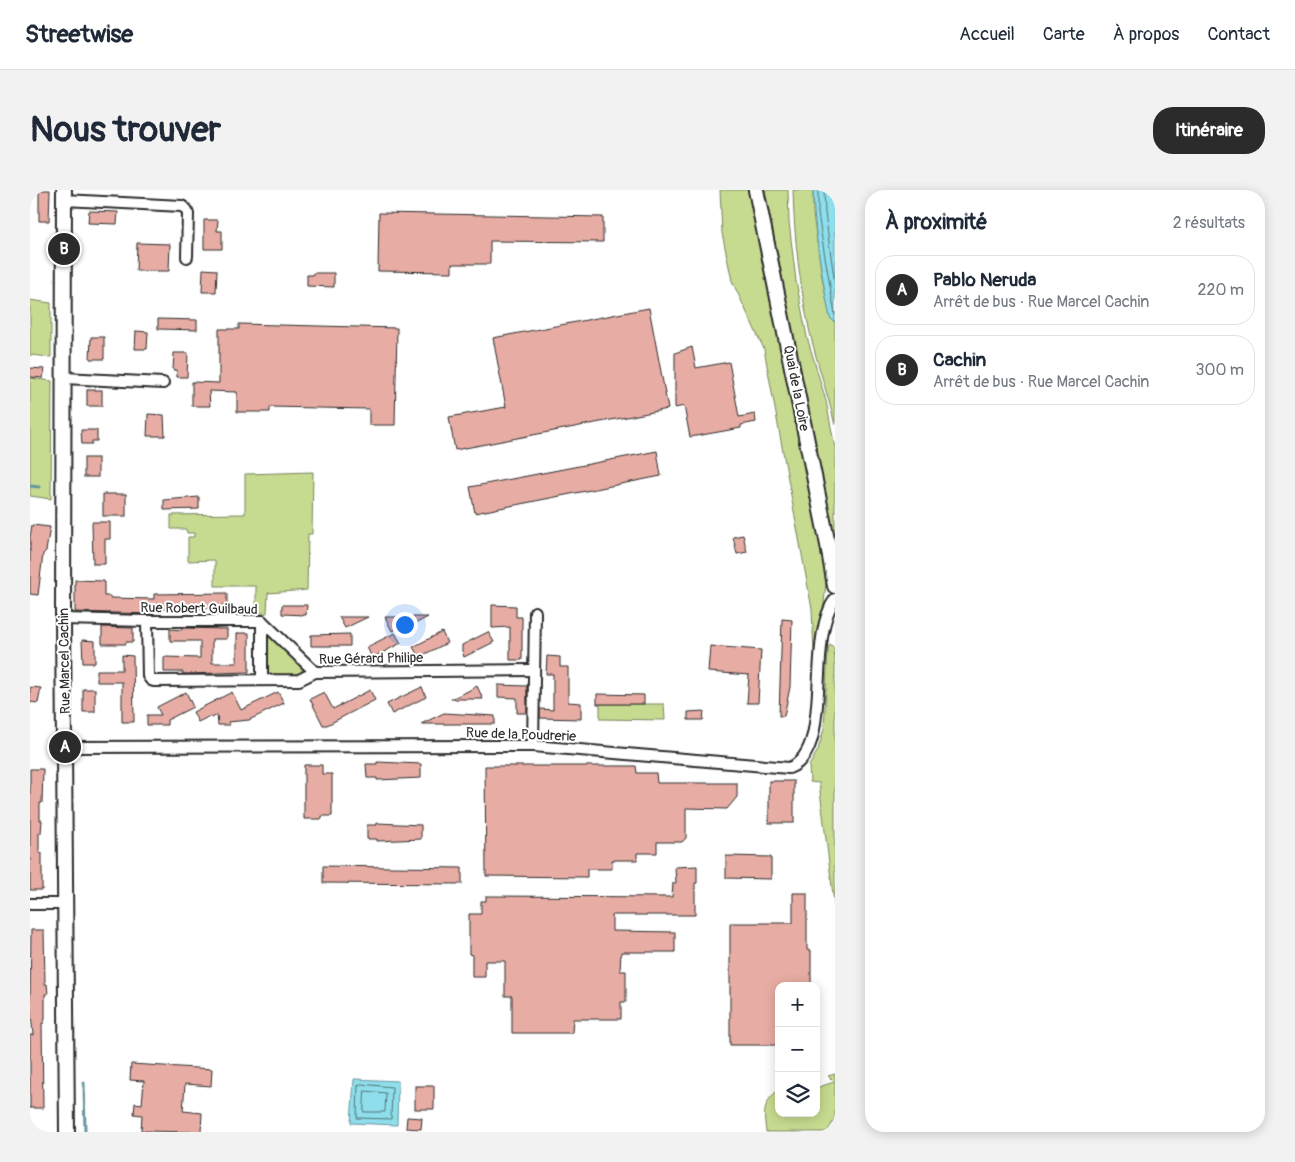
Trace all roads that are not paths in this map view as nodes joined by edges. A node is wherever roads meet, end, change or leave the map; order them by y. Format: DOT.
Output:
graph roads {
  1 [pos="756,190"];
  2 [pos="64,195"];
  3 [pos="187,258"];
  4 [pos="64,378"];
  5 [pos="163,383"];
  6 [pos="835,586"];
  7 [pos="835,599"];
  8 [pos="535,612"];
  9 [pos="63,619"];
  10 [pos="147,621"];
  11 [pos="262,621"];
  12 [pos="534,670"];
  13 [pos="315,672"];
  14 [pos="262,680"];
  15 [pos="533,746"];
  16 [pos="64,747"];
  17 [pos="30,904"];
  18 [pos="65,904"];
  19 [pos="67,1132"];
  1 -- 6 [label="street, Quai de la Loire"];
  2 -- 3 [label="street"];
  2 -- 4 [label="street, Rue Marcel Cachin"];
  4 -- 5 [label="street"];
  4 -- 9 [label="street, Rue Marcel Cachin"];
  7 -- 15 [label="street, Rue de la Poudrerie"];
  8 -- 12 [label="street"];
  9 -- 10 [label="street, Rue Robert Guilbaud"];
  9 -- 16 [label="street, Rue Marcel Cachin"];
  10 -- 11 [label="street, Rue Robert Guilbaud"];
  10 -- 14 [label="street, Rue Gérard Philipe"];
  11 -- 13 [label="street, Rue Robert Guilbaud"];
  11 -- 14 [label="street"];
  12 -- 13 [label="street, Rue Gérard Philipe"];
  12 -- 15 [label="street"];
  13 -- 14 [label="street, Rue Gérard Philipe"];
  15 -- 16 [label="street, Rue de la Poudrerie"];
  16 -- 18 [label="street, Rue Marcel Cachin"];
  17 -- 18 [label="street"];
  18 -- 19 [label="street, Rue Marcel Cachin"];
}
